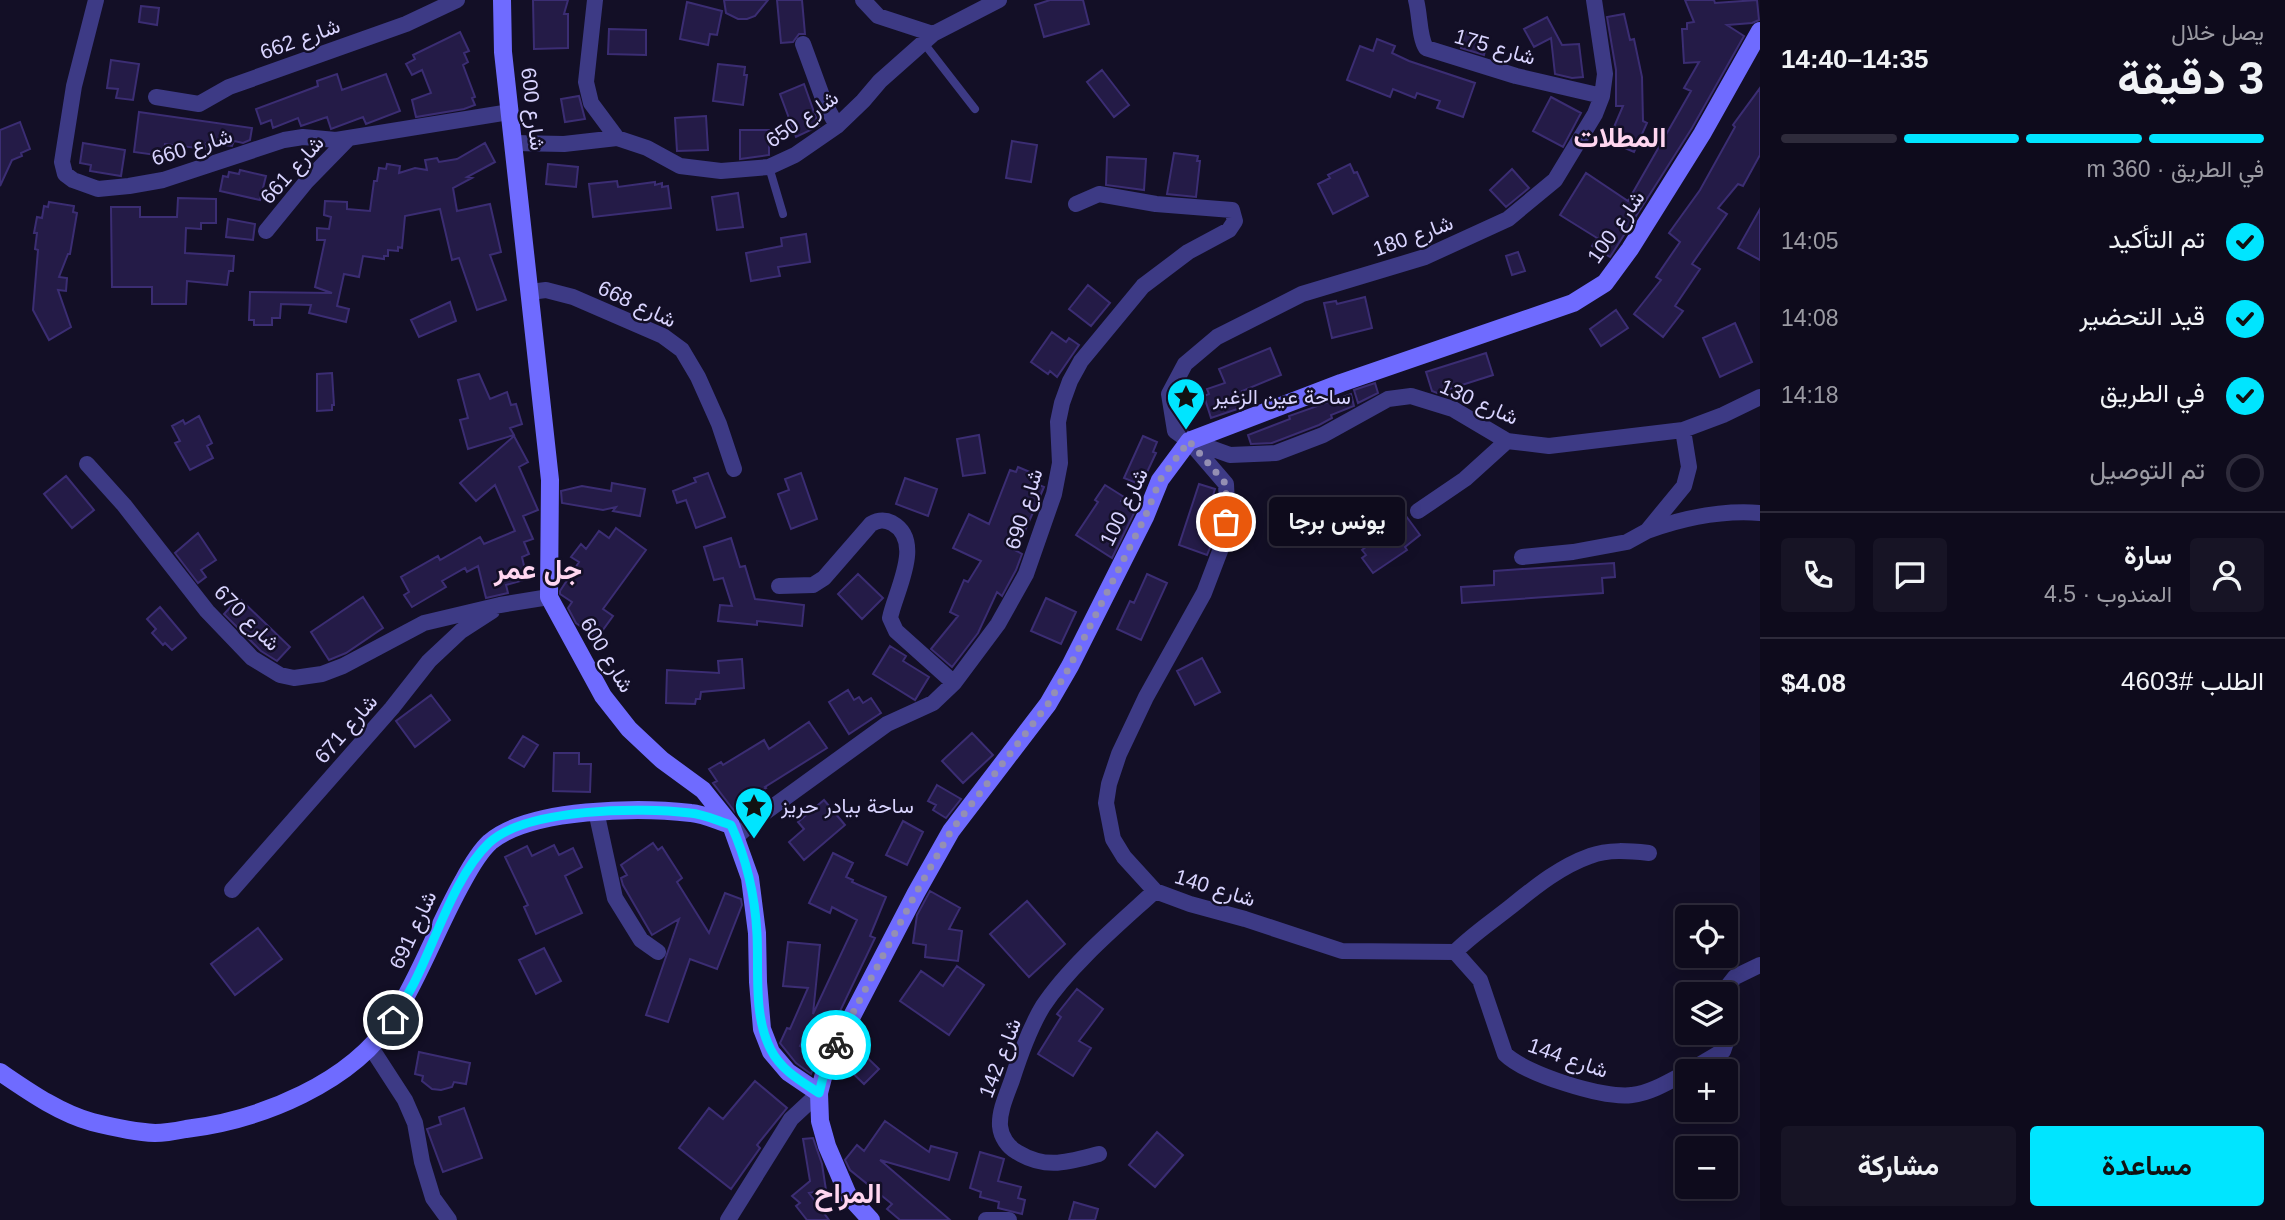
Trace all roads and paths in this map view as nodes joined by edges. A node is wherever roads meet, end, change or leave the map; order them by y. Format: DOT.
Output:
graph roads {
  1 [pos="96,0"];
  2 [pos="457,0"];
  3 [pos="502,0"];
  4 [pos="595,0"];
  5 [pos="863,0"];
  6 [pos="999,0"];
  7 [pos="1416,0"];
  8 [pos="1594,0"];
  9 [pos="1760,31"];
  10 [pos="928,38"];
  11 [pos="803,44"];
  12 [pos="1602,96"];
  13 [pos="156,97"];
  14 [pos="975,109"];
  15 [pos="510,112"];
  16 [pos="837,126"];
  17 [pos="349,138"];
  18 [pos="617,138"];
  19 [pos="514,143"];
  20 [pos="769,167"];
  21 [pos="1076,204"];
  22 [pos="783,214"];
  23 [pos="267,231"];
  24 [pos="530,292"];
  25 [pos="1760,397"];
  26 [pos="1683,430"];
  27 [pos="1189,441"];
  28 [pos="1507,441"];
  29 [pos="87,464"];
  30 [pos="734,468"];
  31 [pos="1418,511"];
  32 [pos="1760,513"];
  33 [pos="1647,531"];
  34 [pos="1522,557"];
  35 [pos="779,586"];
  36 [pos="549,597"];
  37 [pos="500,605"];
  38 [pos="954,683"];
  39 [pos="596,811"];
  40 [pos="734,831"];
  41 [pos="1649,853"];
  42 [pos="232,890"];
  43 [pos="1155,891"];
  44 [pos="658,952"];
  45 [pos="1455,952"];
  46 [pos="1760,965"];
  47 [pos="1732,982"];
  48 [pos="370,1045"];
  49 [pos="1725,1045"];
  50 [pos="1709,1059"];
  51 [pos="0,1072"];
  52 [pos="1675,1078"];
  53 [pos="819,1093"];
  54 [pos="1099,1154"];
  55 [pos="449,1220"];
  56 [pos="728,1220"];
  57 [pos="871,1220"];
  58 [pos="986,1220"];
  59 [pos="1009,1220"];
  1 -- 17 [label="street, شارع 660"];
  2 -- 13 [label="street, شارع 662"];
  3 -- 15 [label="main road, شارع 600"];
  4 -- 18 [label="street"];
  5 -- 10 [label="street"];
  6 -- 10 [label="street, شارع 650"];
  7 -- 12 [label="street, شارع 175"];
  8 -- 12 [label="street, شارع 180"];
  9 -- 27 [label="main road, شارع 100"];
  10 -- 14 [label="lane"];
  10 -- 16 [label="street, شارع 650"];
  11 -- 16 [label="street"];
  12 -- 27 [label="street, شارع 180"];
  15 -- 17 [label="street, شارع 660"];
  15 -- 19 [label="main road, شارع 600"];
  16 -- 20 [label="street, شارع 650"];
  17 -- 23 [label="street, شارع 661"];
  18 -- 19 [label="street, شارع 650"];
  18 -- 20 [label="street, شارع 650"];
  19 -- 24 [label="main road, شارع 600"];
  20 -- 22 [label="lane"];
  21 -- 38 [label="street, شارع 690"];
  24 -- 30 [label="street, شارع 668"];
  24 -- 36 [label="main road, شارع 600"];
  25 -- 26 [label="street, شارع 130"];
  26 -- 28 [label="street, شارع 130"];
  26 -- 33 [label="street"];
  27 -- 28 [label="street, شارع 130"];
  27 -- 43 [label="street, شارع 140"];
  27 -- 53 [label="main road, شارع 100"];
  28 -- 31 [label="street"];
  29 -- 37 [label="street, شارع 670"];
  32 -- 33 [label="street"];
  33 -- 34 [label="street"];
  35 -- 38 [label="street"];
  36 -- 37 [label="street, شارع 670"];
  36 -- 40 [label="main road, شارع 600"];
  37 -- 42 [label="street, شارع 671"];
  38 -- 40 [label="street, شارع 690"];
  39 -- 40 [label="main road, شارع 691"];
  39 -- 44 [label="street"];
  39 -- 48 [label="main road, شارع 691"];
  40 -- 53 [label="main road, شارع 600"];
  41 -- 45 [label="street"];
  43 -- 45 [label="street, شارع 140"];
  43 -- 54 [label="street, شارع 142"];
  45 -- 52 [label="street, شارع 144"];
  46 -- 47 [label="street, شارع 144"];
  48 -- 51 [label="main road, شارع 691"];
  48 -- 55 [label="street"];
  49 -- 50 [label="street, شارع 144"];
  53 -- 56 [label="street"];
  53 -- 57 [label="main road"];
  58 -- 59 [label="street"];
}
